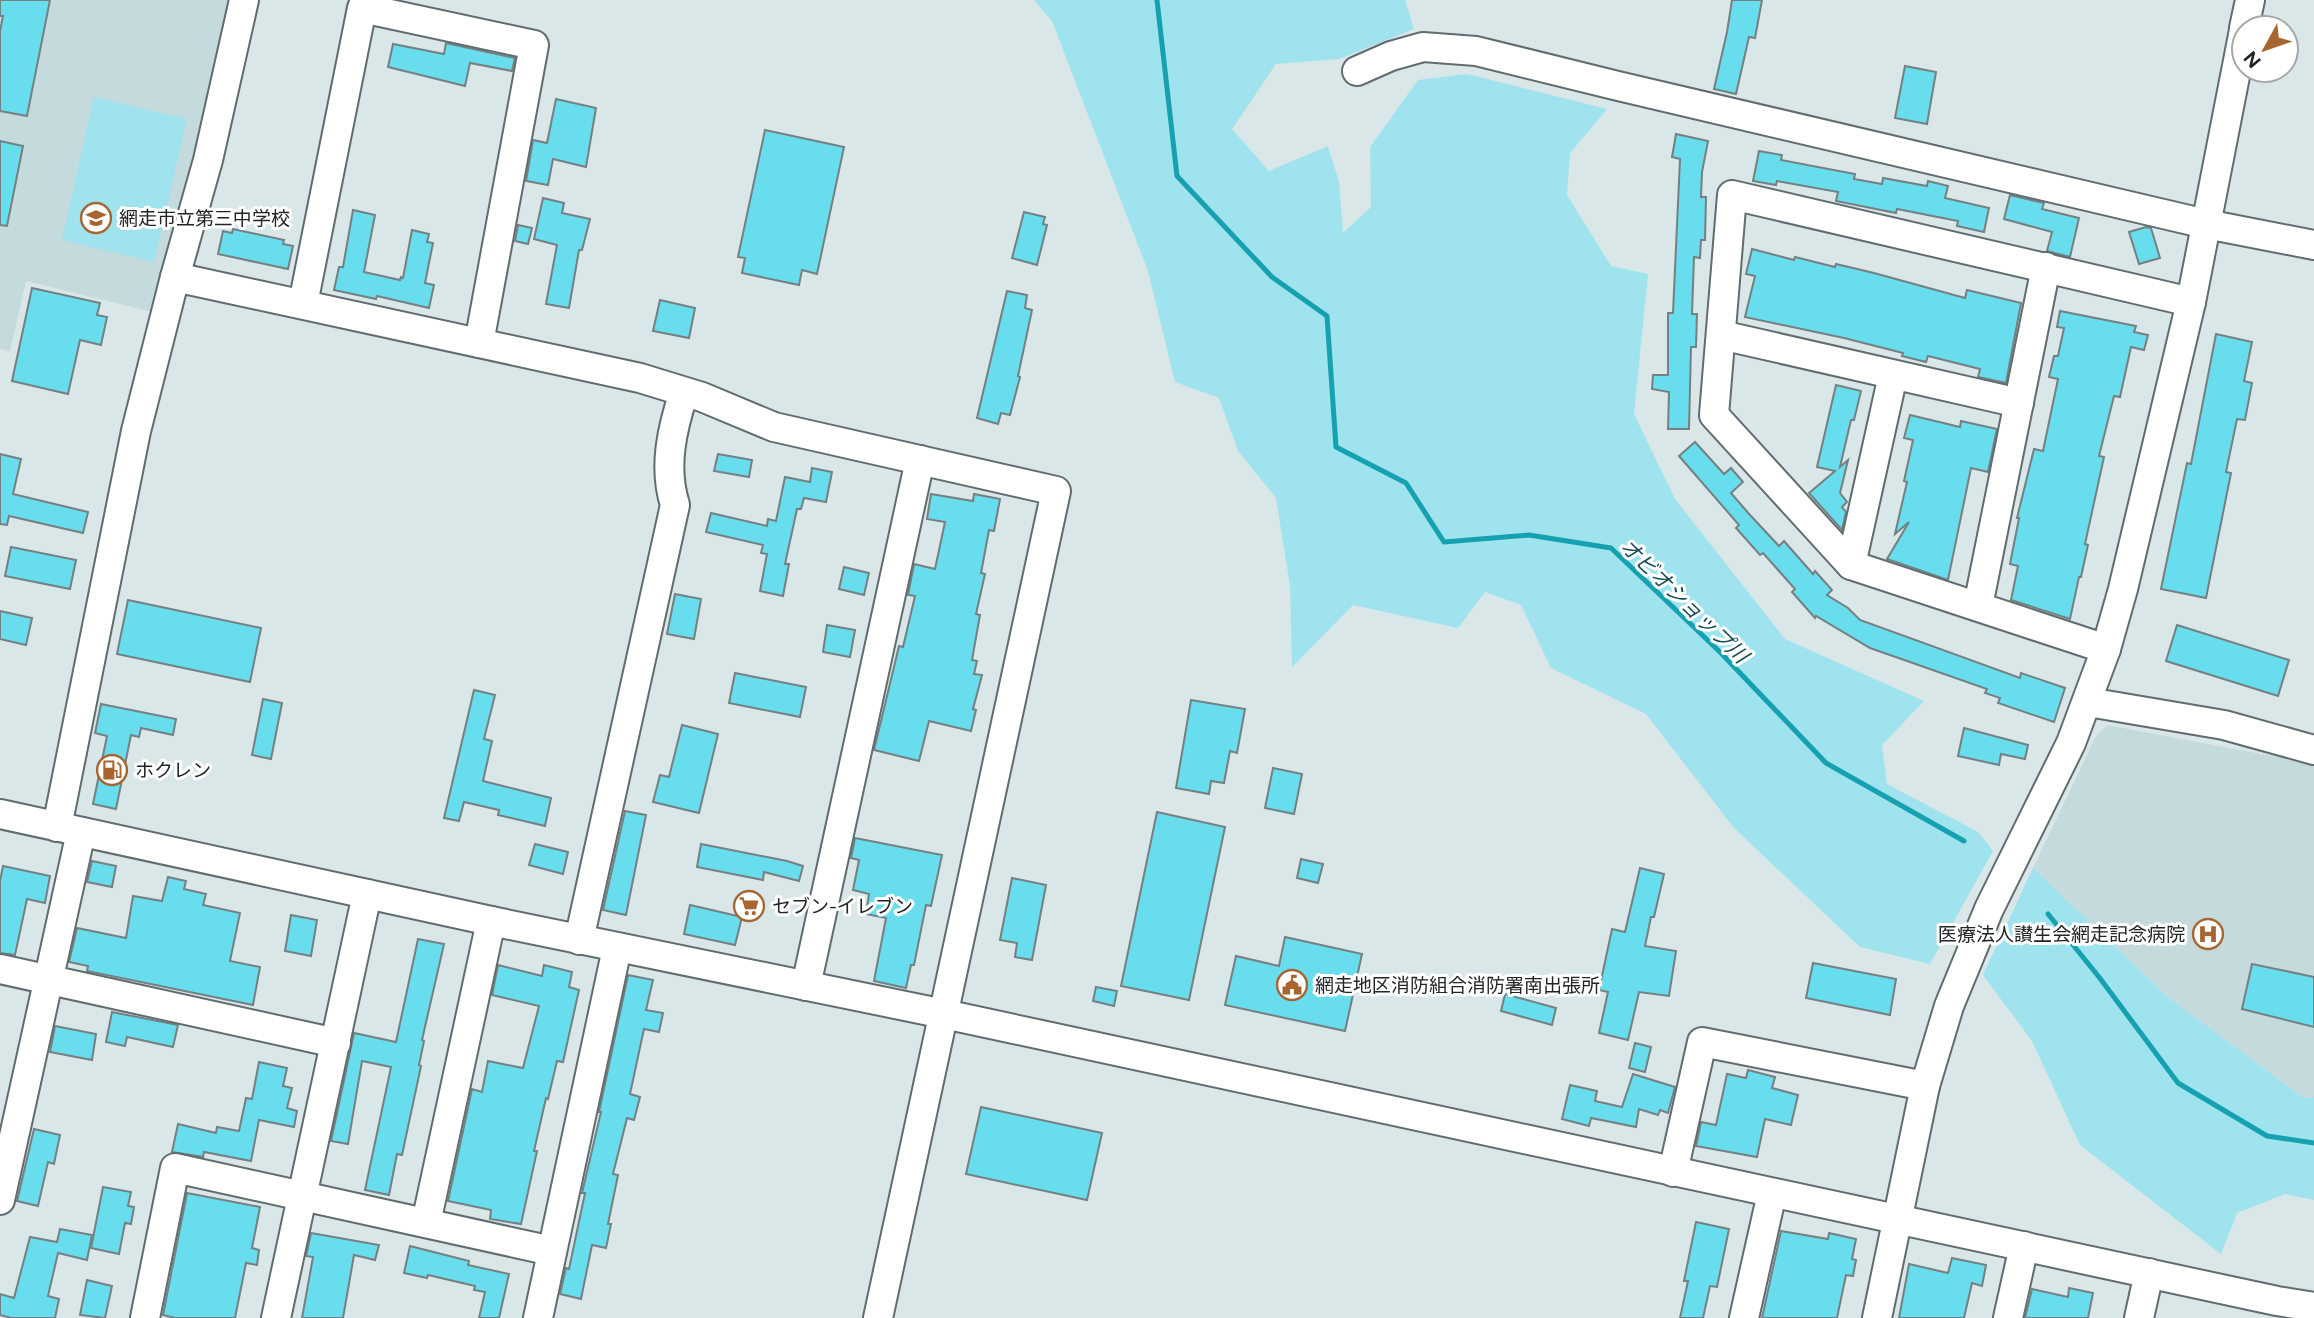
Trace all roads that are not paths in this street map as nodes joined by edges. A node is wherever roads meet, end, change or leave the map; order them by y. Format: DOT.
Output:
graph roads {
  1 [pos="244,0"];
  2 [pos="1357,71"];
  3 [pos="2233,84"];
  4 [pos="2206,224"];
  5 [pos="2314,245"];
  6 [pos="2046,267"];
  7 [pos="174,276"];
  8 [pos="2191,302"];
  9 [pos="303,304"];
  10 [pos="1721,335"];
  11 [pos="479,343"];
  12 [pos="1893,374"];
  13 [pos="684,392"];
  14 [pos="2019,403"];
  15 [pos="920,460"];
  16 [pos="1852,565"];
  17 [pos="1978,606"];
  18 [pos="2106,649"];
  19 [pos="2088,702"];
  20 [pos="2314,750"];
  21 [pos="0,814"];
  22 [pos="69,829"];
  23 [pos="367,894"];
  24 [pos="491,921"];
  25 [pos="579,940"];
  26 [pos="617,948"];
  27 [pos="0,969"];
  28 [pos="50,980"];
  29 [pos="806,986"];
  30 [pos="944,1014"];
  31 [pos="336,1043"];
  32 [pos="1925,1086"];
  33 [pos="8,1127"];
  34 [pos="1673,1172"];
  35 [pos="1772,1193"];
  36 [pos="303,1196"];
  37 [pos="0,1200"];
  38 [pos="1899,1219"];
  39 [pos="426,1223"];
  40 [pos="2024,1246"];
  41 [pos="552,1251"];
  42 [pos="2149,1273"];
  43 [pos="2314,1307"];
  44 [pos="2275,1309"];
  45 [pos="145,1318"];
  46 [pos="276,1318"];
  47 [pos="538,1318"];
  48 [pos="878,1318"];
  49 [pos="1744,1318"];
  50 [pos="1877,1318"];
  51 [pos="2008,1318"];
  52 [pos="2139,1318"];
  1 -- 7 [label="street"];
  2 -- 4 [label="street"];
  3 -- 4 [label="street"];
  4 -- 5 [label="street"];
  4 -- 8 [label="street"];
  6 -- 8 [label="street"];
  6 -- 10 [label="street"];
  6 -- 14 [label="street"];
  7 -- 9 [label="street"];
  7 -- 22 [label="street"];
  8 -- 18 [label="street"];
  9 -- 11 [label="street"];
  9 -- 11 [label="street"];
  10 -- 12 [label="street"];
  10 -- 16 [label="street"];
  11 -- 13 [label="street"];
  12 -- 14 [label="street"];
  12 -- 16 [label="street"];
  13 -- 15 [label="street"];
  13 -- 25 [label="street"];
  14 -- 17 [label="street"];
  15 -- 29 [label="street"];
  15 -- 30 [label="street"];
  16 -- 17 [label="street"];
  17 -- 18 [label="street"];
  18 -- 19 [label="street"];
  19 -- 20 [label="street"];
  19 -- 32 [label="street"];
  21 -- 22 [label="street"];
  22 -- 23 [label="street"];
  22 -- 28 [label="street"];
  23 -- 24 [label="street"];
  23 -- 31 [label="street"];
  24 -- 25 [label="street"];
  24 -- 39 [label="street"];
  25 -- 26 [label="street"];
  26 -- 29 [label="street"];
  26 -- 41 [label="street"];
  27 -- 28 [label="street"];
  28 -- 31 [label="street"];
  28 -- 33 [label="street"];
  29 -- 30 [label="street"];
  30 -- 34 [label="street"];
  30 -- 48 [label="street"];
  31 -- 36 [label="street"];
  32 -- 34 [label="street"];
  32 -- 38 [label="street"];
  33 -- 37 [label="street"];
  34 -- 35 [label="street"];
  35 -- 38 [label="street"];
  35 -- 49 [label="street"];
  36 -- 39 [label="street"];
  36 -- 45 [label="street"];
  36 -- 46 [label="street"];
  38 -- 40 [label="street"];
  38 -- 50 [label="street"];
  39 -- 41 [label="street"];
  40 -- 42 [label="street"];
  40 -- 51 [label="street"];
  41 -- 47 [label="street"];
  42 -- 44 [label="street"];
  42 -- 52 [label="street"];
  43 -- 44 [label="street"];
}
